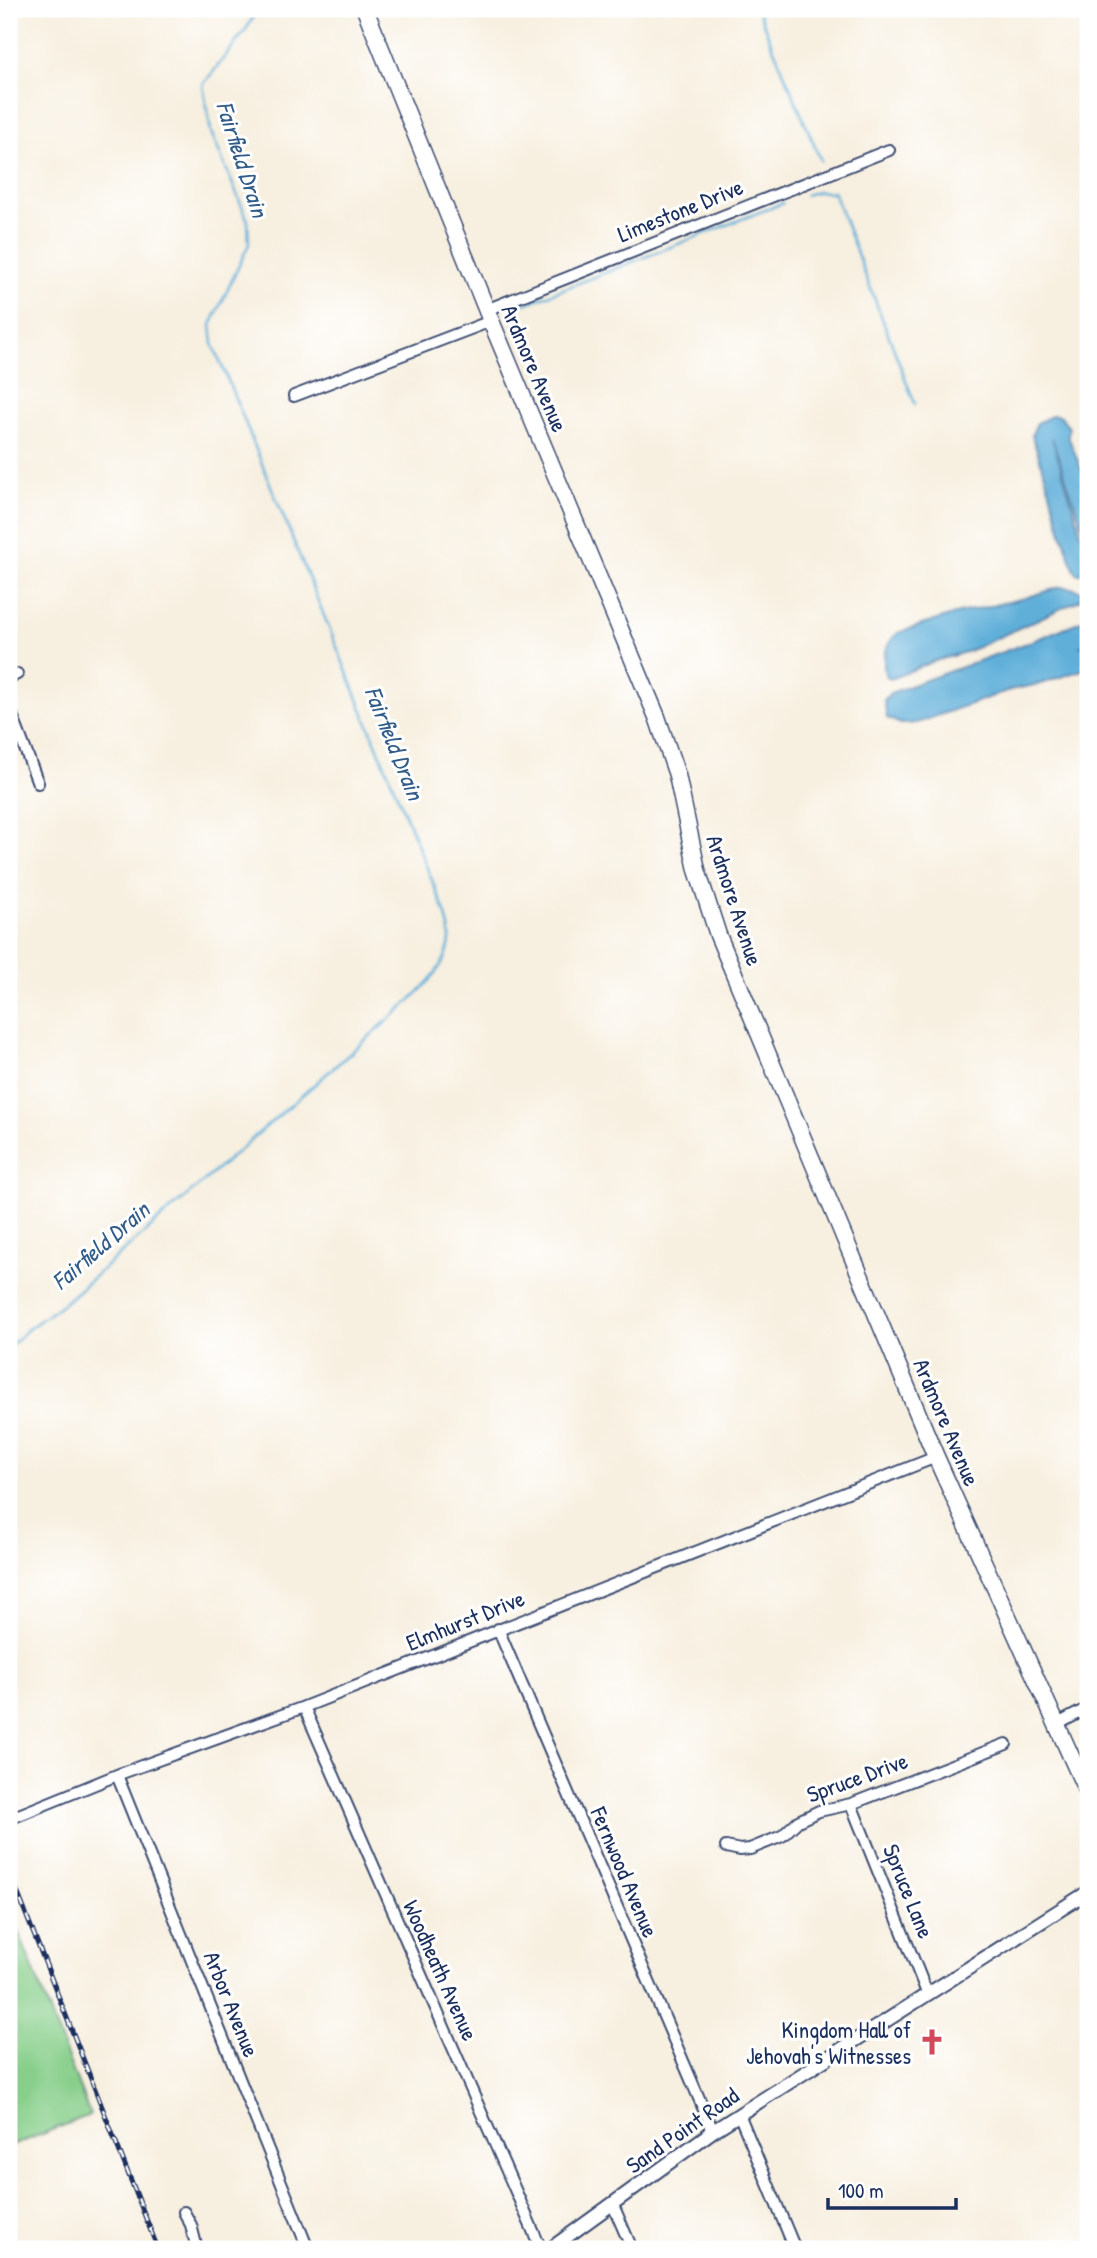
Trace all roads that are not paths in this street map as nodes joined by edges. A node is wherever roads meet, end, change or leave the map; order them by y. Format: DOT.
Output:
graph roads {
  1 [pos="365,9"];
  2 [pos="889,150"];
  3 [pos="488,316"];
  4 [pos="294,396"];
  5 [pos="9,707"];
  6 [pos="38,783"];
  7 [pos="936,1457"];
  8 [pos="498,1629"];
  9 [pos="304,1707"];
  10 [pos="1088,1707"];
  11 [pos="1058,1724"];
  12 [pos="1006,1744"];
  13 [pos="117,1775"];
  14 [pos="1088,1794"];
  15 [pos="851,1804"];
  16 [pos="9,1819"];
  17 [pos="726,1847"];
  18 [pos="1088,1892"];
  19 [pos="927,1993"];
  20 [pos="739,2114"];
  21 [pos="713,2131"];
  22 [pos="613,2205"];
  23 [pos="184,2212"];
  24 [pos="197,2249"];
  25 [pos="308,2249"];
  26 [pos="541,2249"];
  27 [pos="550,2249"];
  28 [pos="632,2249"];
  29 [pos="795,2249"];
  1 -- 3 [label="main road, Ardmore Avenue"];
  2 -- 3 [label="street, Limestone Drive"];
  3 -- 4 [label="street, Limestone Drive"];
  3 -- 7 [label="main road, Ardmore Avenue"];
  5 -- 6 [label="street"];
  7 -- 8 [label="street, Elmhurst Drive"];
  7 -- 11 [label="main road, Ardmore Avenue"];
  8 -- 9 [label="street, Elmhurst Drive"];
  8 -- 21 [label="street, Fernwood Avenue"];
  9 -- 13 [label="street, Elmhurst Drive"];
  9 -- 26 [label="street, Woodheath Avenue"];
  10 -- 11 [label="street"];
  11 -- 14 [label="main road, Ardmore Avenue"];
  12 -- 15 [label="street, Spruce Drive"];
  13 -- 16 [label="street, Elmhurst Drive"];
  13 -- 25 [label="street, Arbor Avenue"];
  15 -- 17 [label="street, Spruce Drive"];
  15 -- 19 [label="street, Spruce Lane"];
  18 -- 19 [label="street, Sand Point Road"];
  19 -- 20 [label="street, Sand Point Road"];
  20 -- 21 [label="street, Sand Point Road"];
  20 -- 29 [label="street"];
  21 -- 22 [label="street, Sand Point Road"];
  22 -- 27 [label="street, Sand Point Road"];
  22 -- 28 [label="street"];
  23 -- 24 [label="street"];
}
